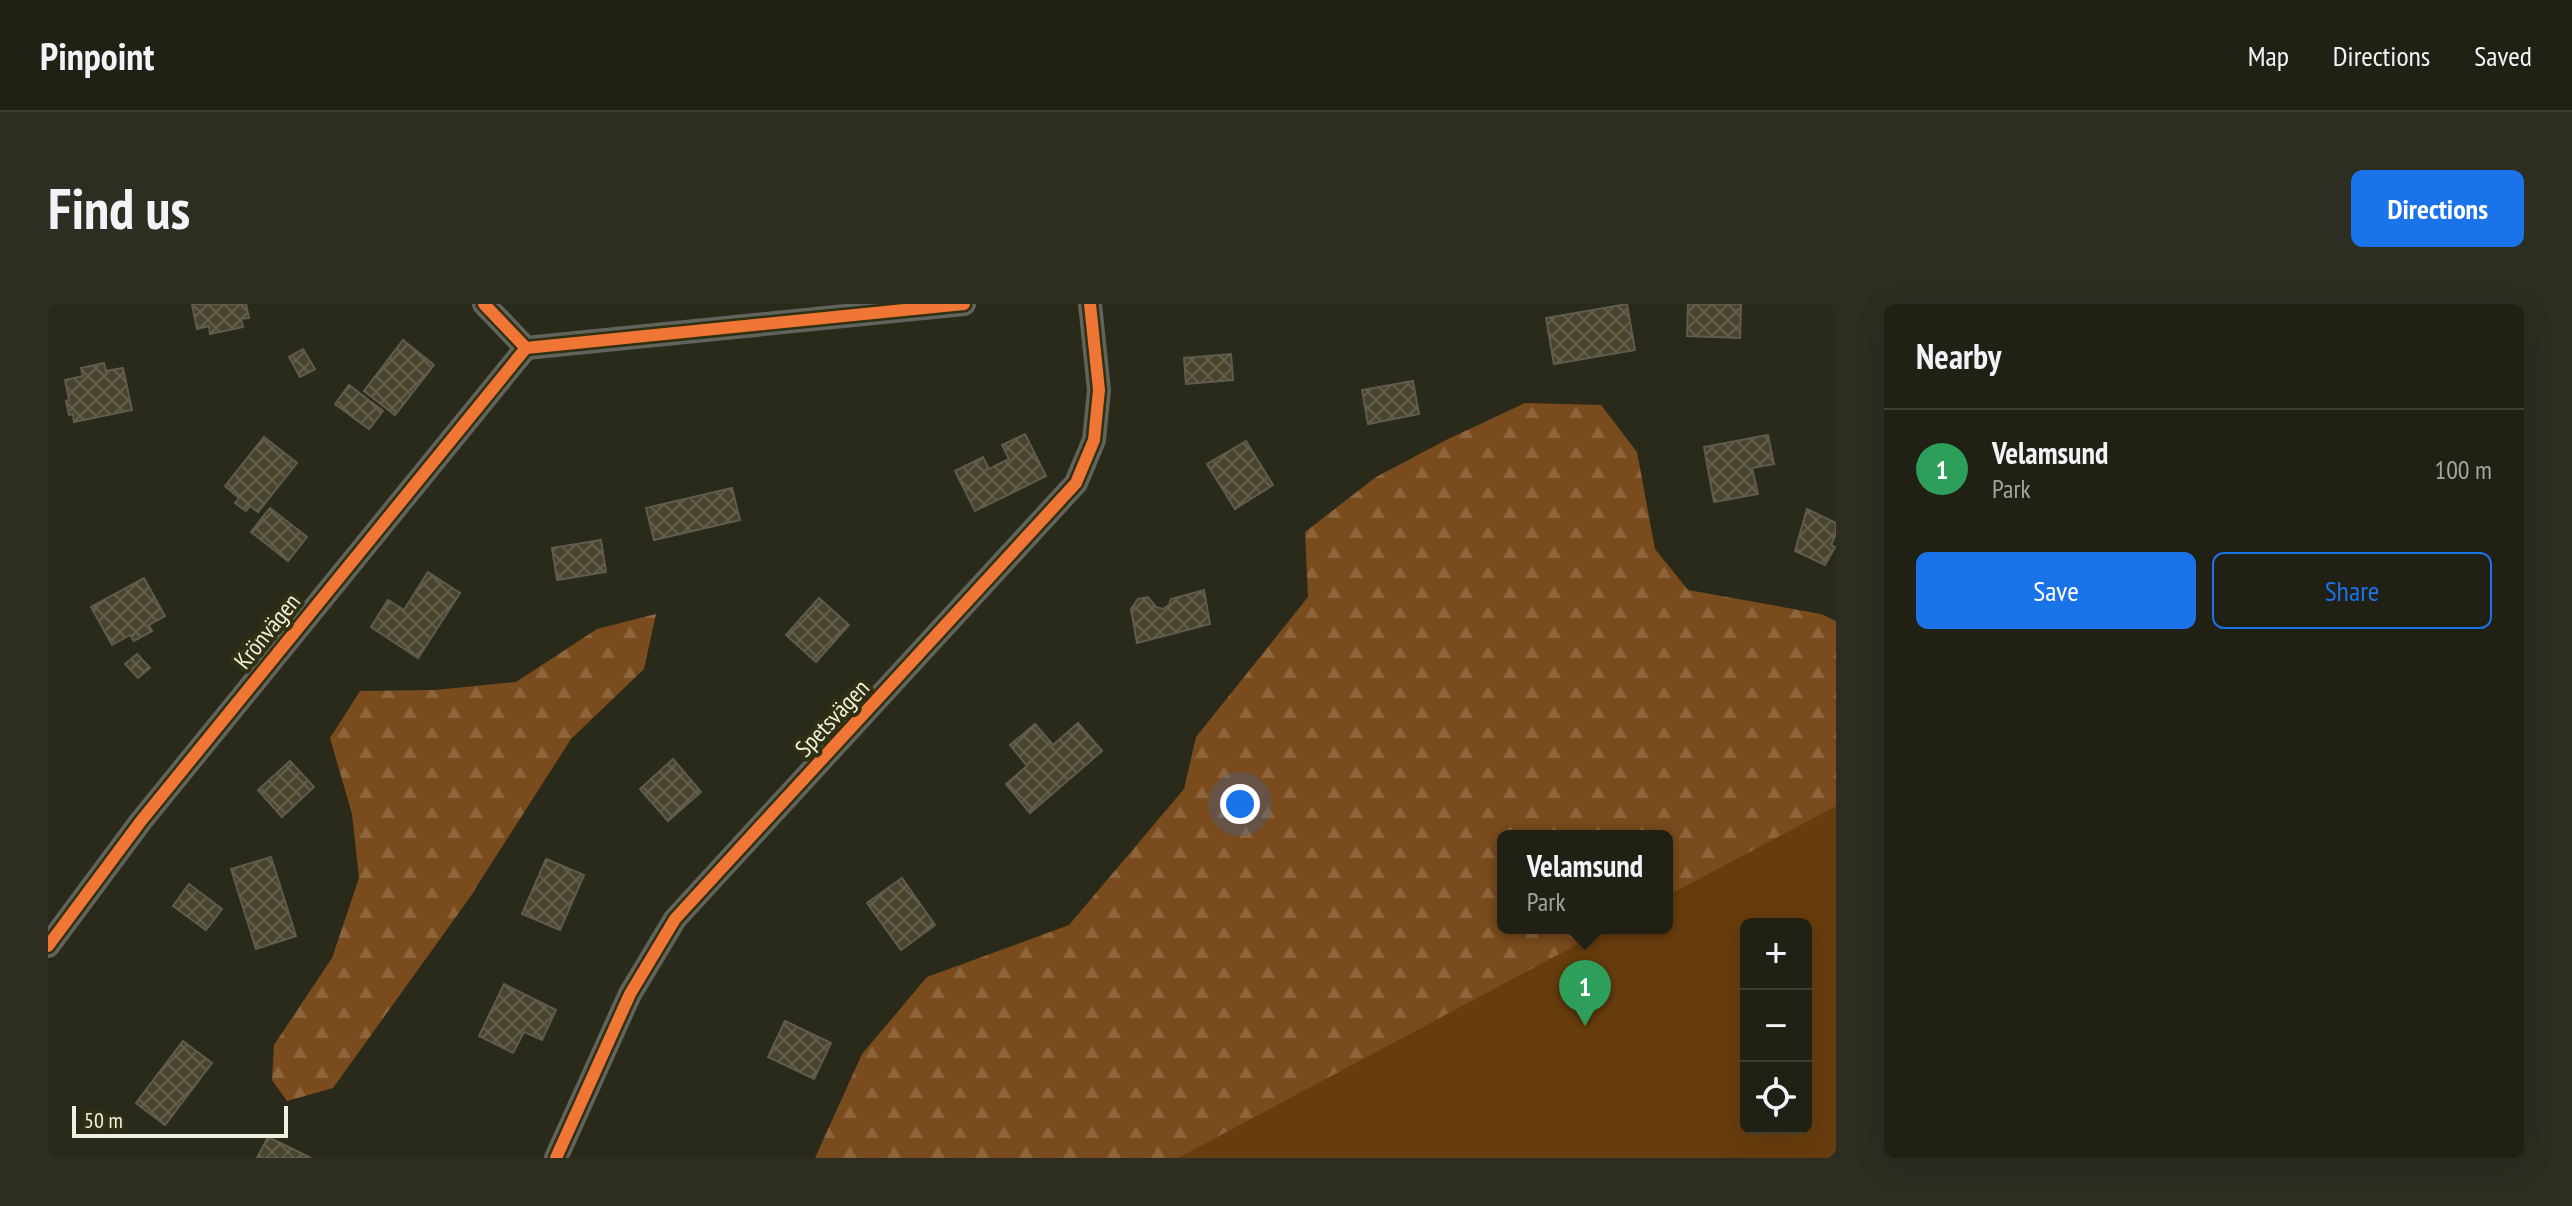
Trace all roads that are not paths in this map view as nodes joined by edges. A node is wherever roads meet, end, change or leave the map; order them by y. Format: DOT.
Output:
graph roads {
  1 [pos="484,304"];
  2 [pos="964,304"];
  3 [pos="1090,304"];
  4 [pos="526,348"];
  5 [pos="48,946"];
  6 [pos="556,1158"];
  1 -- 4 [label="street"];
  2 -- 4 [label="street"];
  3 -- 6 [label="street, Spetsvägen"];
  4 -- 5 [label="street, Krönvägen"];
}
